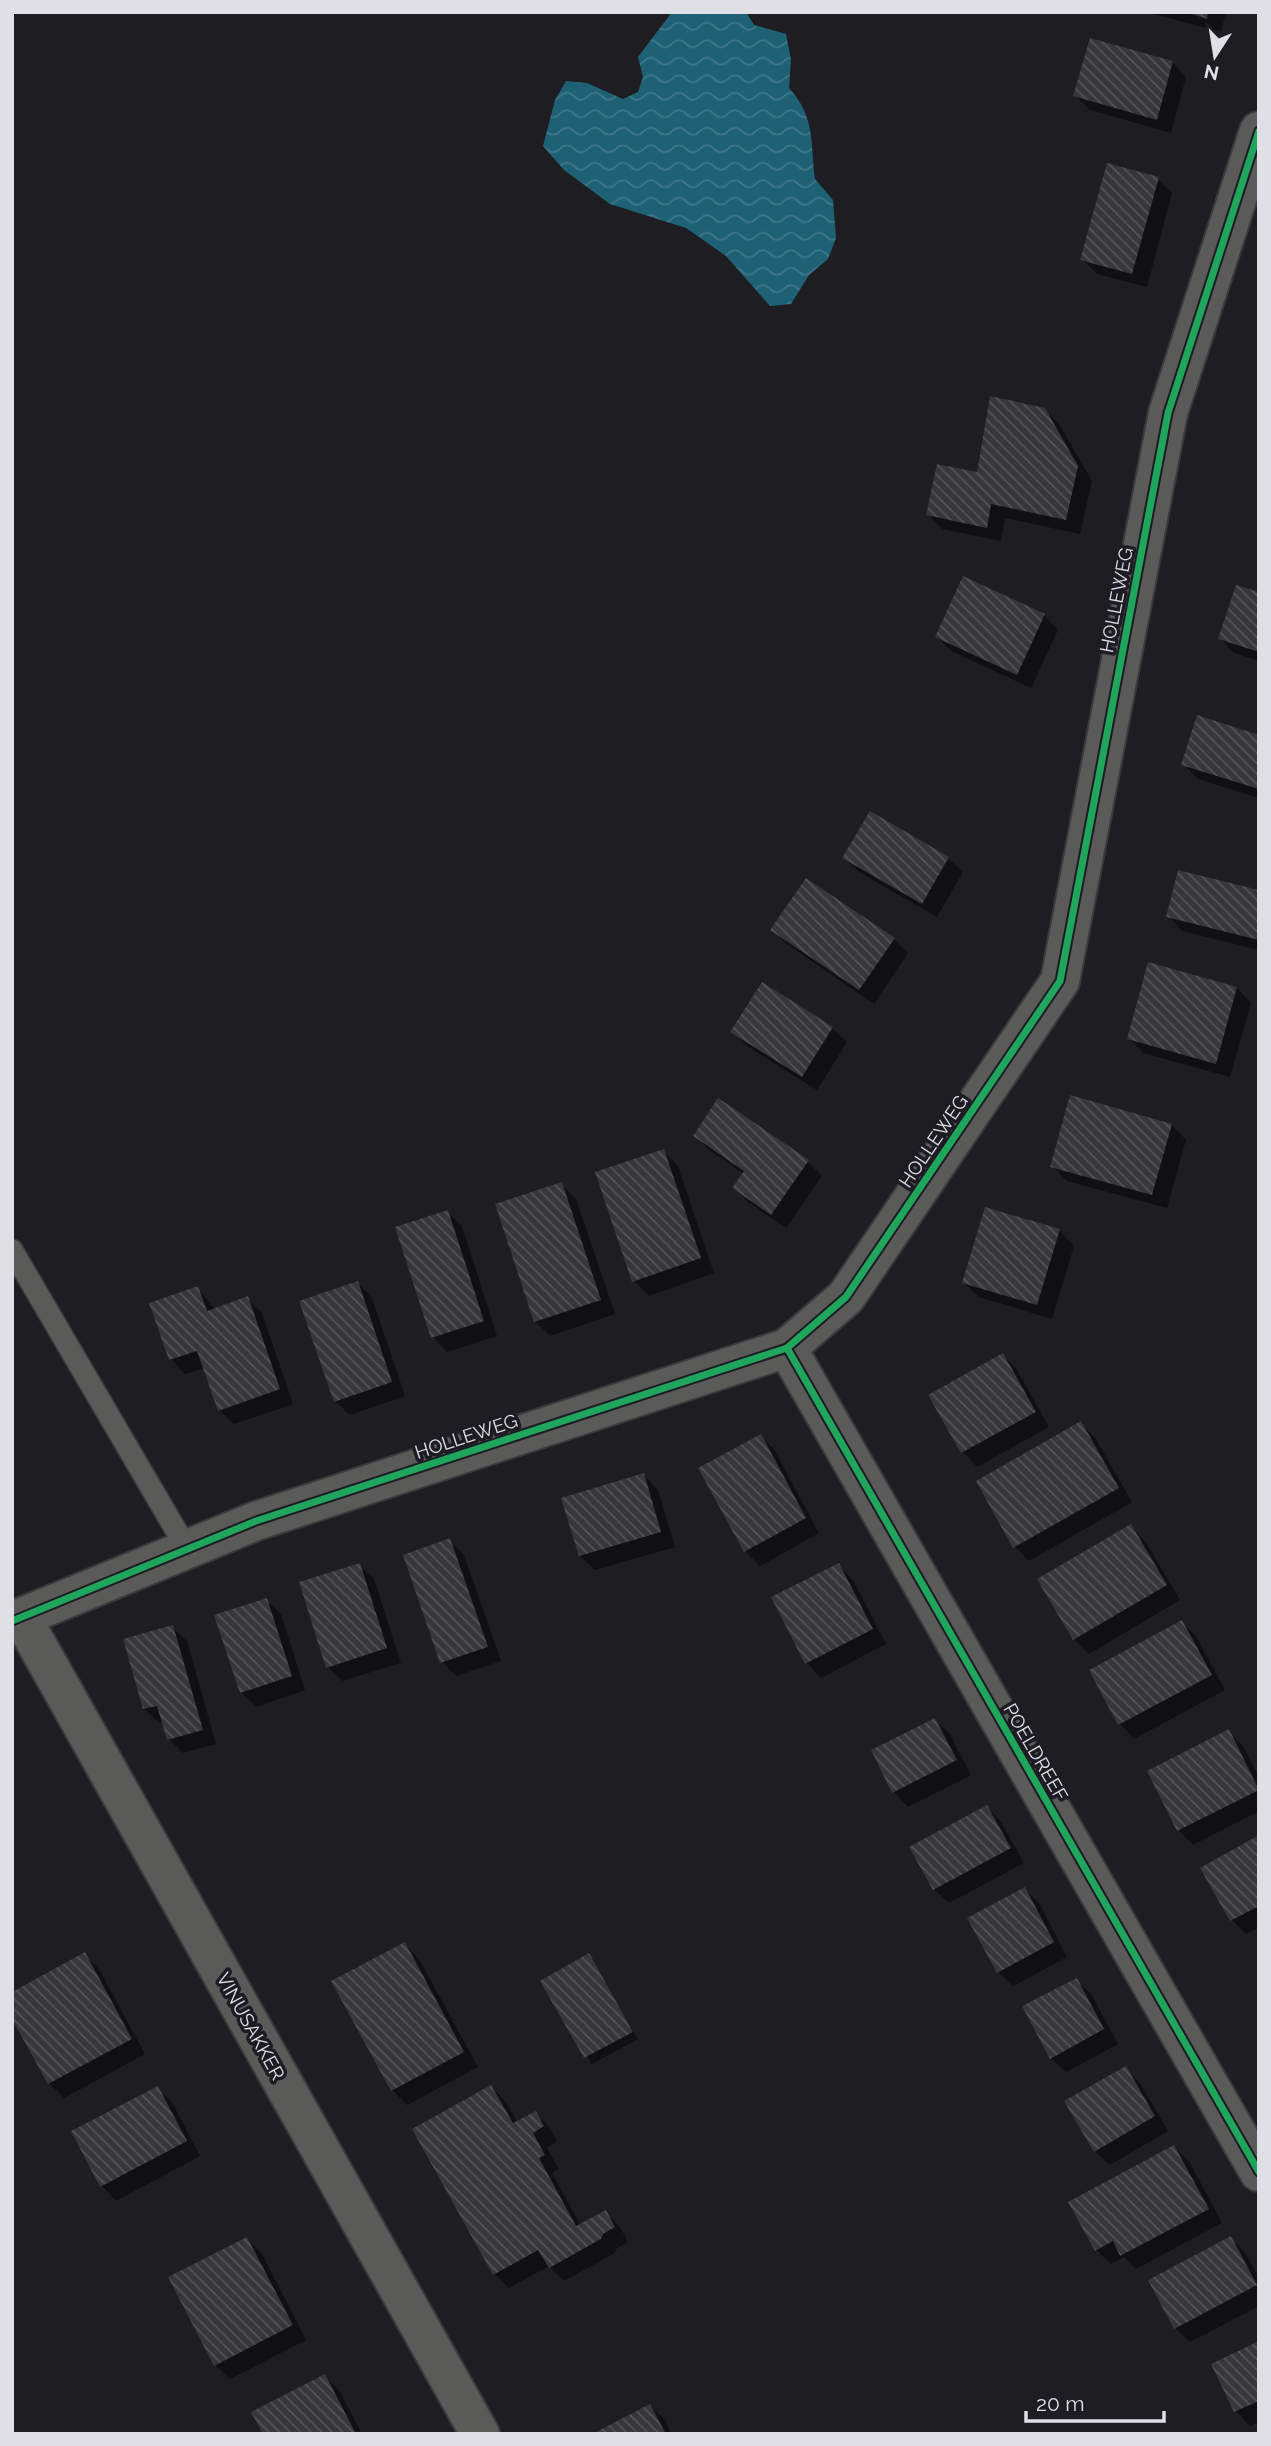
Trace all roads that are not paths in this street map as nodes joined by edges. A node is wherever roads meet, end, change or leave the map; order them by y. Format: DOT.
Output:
graph roads {
  1 [pos="1259,131"];
  2 [pos="12,1250"];
  3 [pos="787,1348"];
  4 [pos="187,1549"];
  5 [pos="17,1619"];
  6 [pos="1259,2172"];
  7 [pos="480,2434"];
  1 -- 3 [label="street, HOLLEWEG"];
  2 -- 4 [label="lane"];
  3 -- 4 [label="street, HOLLEWEG"];
  3 -- 6 [label="street, POELDREEF"];
  4 -- 5 [label="street, HOLLEWEG"];
  5 -- 7 [label="street, VINUSAKKER"];
}
